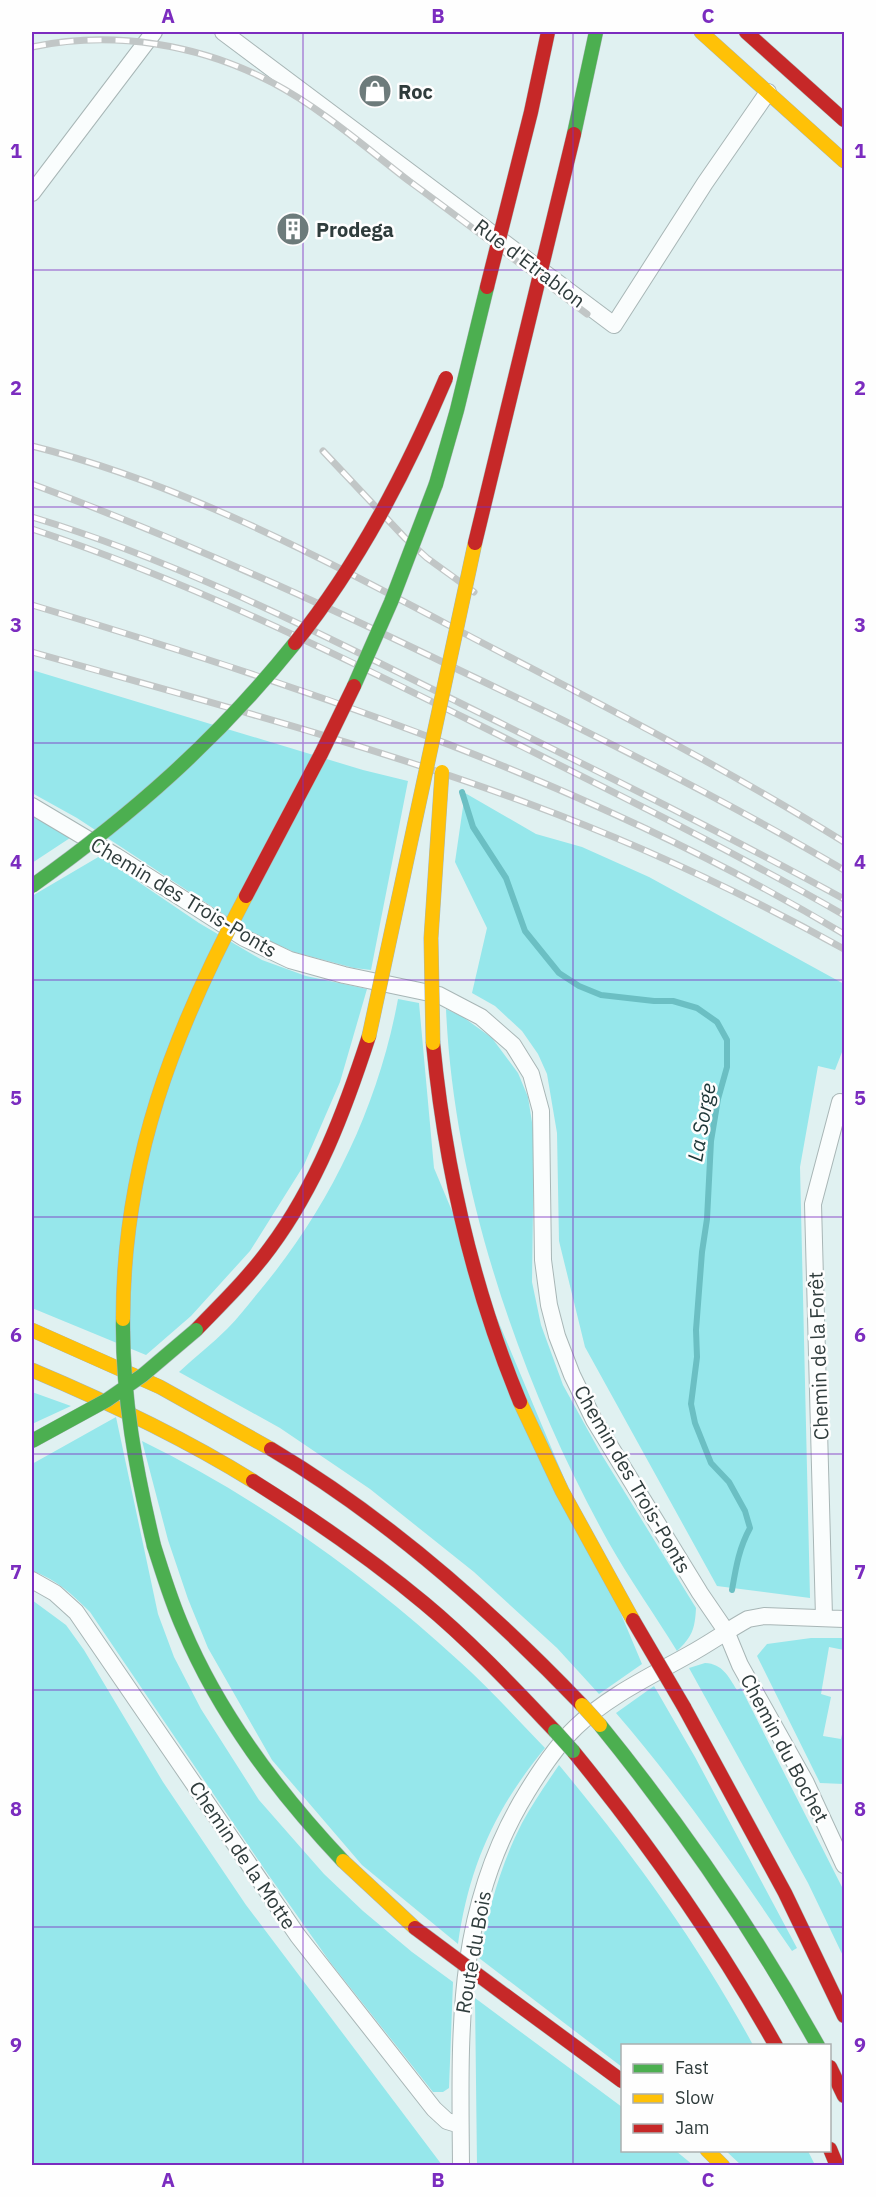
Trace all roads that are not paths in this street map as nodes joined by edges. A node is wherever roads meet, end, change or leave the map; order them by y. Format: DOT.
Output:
graph roads {
  1 [pos="153,32"];
  2 [pos="223,32"];
  3 [pos="548,32"];
  4 [pos="596,32"];
  5 [pos="701,32"];
  6 [pos="746,32"];
  7 [pos="768,92"];
  8 [pos="844,120"];
  9 [pos="844,161"];
  10 [pos="37,176"];
  11 [pos="32,193"];
  12 [pos="487,287"];
  13 [pos="451,653"];
  14 [pos="32,806"];
  15 [pos="32,886"];
  16 [pos="844,1104"];
  17 [pos="32,1330"];
  18 [pos="32,1370"];
  19 [pos="32,1441"];
  20 [pos="32,1580"];
  21 [pos="824,1617"];
  22 [pos="844,1619"];
  23 [pos="726,1631"];
  24 [pos="844,1865"];
  25 [pos="844,2016"];
  26 [pos="775,2044"];
  27 [pos="817,2044"];
  28 [pos="831,2069"];
  29 [pos="621,2080"];
  30 [pos="844,2096"];
  31 [pos="460,2125"];
  32 [pos="708,2152"];
  33 [pos="831,2152"];
  34 [pos="460,2166"];
  35 [pos="723,2166"];
  36 [pos="837,2166"];
  1 -- 10 [label="street"];
  2 -- 7 [label="street, Rue d'Etrablon"];
  3 -- 12 [label="main road, bridge"];
  4 -- 13 [label="main road, bridge"];
  5 -- 7 [label="main road"];
  6 -- 8 [label="main road"];
  7 -- 9 [label="main road"];
  10 -- 11 [label="street"];
  12 -- 15 [label="main road, bridge"];
  12 -- 29 [label="main road, bridge"];
  13 -- 19 [label="main road, bridge"];
  13 -- 25 [label="main road, bridge"];
  14 -- 23 [label="street, Chemin des Trois-Ponts"];
  16 -- 21 [label="street, Chemin de la Forêt"];
  17 -- 27 [label="main road, bridge"];
  18 -- 26 [label="main road, bridge"];
  20 -- 31 [label="street, Chemin de la Motte"];
  21 -- 22 [label="street"];
  21 -- 23 [label="street"];
  23 -- 24 [label="street, Chemin du Bochet"];
  23 -- 31 [label="street, Route du Bois"];
  28 -- 30 [label="main road"];
  31 -- 34 [label="street, Route du Bois"];
  32 -- 35 [label="main road"];
  33 -- 36 [label="main road"];
}
